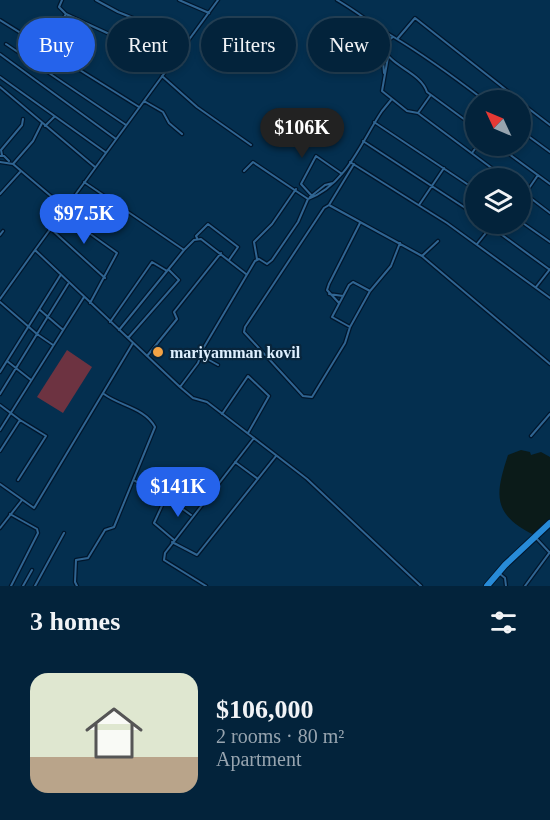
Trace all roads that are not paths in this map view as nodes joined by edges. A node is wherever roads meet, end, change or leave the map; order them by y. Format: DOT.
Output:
graph roads {
  1 [pos="62,0"];
  2 [pos="96,0"];
  3 [pos="179,0"];
  4 [pos="218,0"];
  5 [pos="337,0"];
  6 [pos="209,13"];
  7 [pos="66,14"];
  8 [pos="63,18"];
  9 [pos="133,18"];
  10 [pos="0,20"];
  11 [pos="18,31"];
  12 [pos="107,33"];
  13 [pos="395,38"];
  14 [pos="189,40"];
  15 [pos="390,40"];
  16 [pos="6,44"];
  17 [pos="0,54"];
  18 [pos="390,58"];
  19 [pos="84,72"];
  20 [pos="165,72"];
  21 [pos="384,72"];
  22 [pos="385,72"];
  23 [pos="162,76"];
  24 [pos="384,76"];
  25 [pos="0,77"];
  26 [pos="0,87"];
  27 [pos="471,90"];
  28 [pos="506,90"];
  29 [pos="431,95"];
  30 [pos="392,99"];
  31 [pos="144,101"];
  32 [pos="139,108"];
  33 [pos="531,110"];
  34 [pos="418,113"];
  35 [pos="55,116"];
  36 [pos="23,118"];
  37 [pos="465,120"];
  38 [pos="374,122"];
  39 [pos="42,123"];
  40 [pos="550,125"];
  41 [pos="45,126"];
  42 [pos="126,126"];
  43 [pos="182,134"];
  44 [pos="531,138"];
  45 [pos="116,140"];
  46 [pos="363,141"];
  47 [pos="251,145"];
  48 [pos="465,148"];
  49 [pos="550,152"];
  50 [pos="106,153"];
  51 [pos="1,156"];
  52 [pos="475,156"];
  53 [pos="512,156"];
  54 [pos="9,161"];
  55 [pos="0,162"];
  56 [pos="350,162"];
  57 [pos="13,164"];
  58 [pos="354,164"];
  59 [pos="95,167"];
  60 [pos="444,168"];
  61 [pos="491,168"];
  62 [pos="21,171"];
  63 [pos="244,171"];
  64 [pos="342,174"];
  65 [pos="538,175"];
  66 [pos="84,182"];
  67 [pos="336,182"];
  68 [pos="465,182"];
  69 [pos="550,184"];
  70 [pos="531,185"];
  71 [pos="432,186"];
  72 [pos="296,189"];
  73 [pos="0,194"];
  74 [pos="312,196"];
  75 [pos="309,199"];
  76 [pos="531,199"];
  77 [pos="419,205"];
  78 [pos="329,206"];
  79 [pos="65,208"];
  80 [pos="465,208"];
  81 [pos="61,213"];
  82 [pos="550,213"];
  83 [pos="361,222"];
  84 [pos="50,228"];
  85 [pos="531,229"];
  86 [pos="3,231"];
  87 [pos="485,234"];
  88 [pos="504,234"];
  89 [pos="0,235"];
  90 [pos="197,238"];
  91 [pos="438,241"];
  92 [pos="550,242"];
  93 [pos="400,243"];
  94 [pos="477,244"];
  95 [pos="35,250"];
  96 [pos="184,250"];
  97 [pos="221,254"];
  98 [pos="423,256"];
  99 [pos="257,259"];
  100 [pos="229,260"];
  101 [pos="550,269"];
  102 [pos="168,270"];
  103 [pos="246,274"];
  104 [pos="60,276"];
  105 [pos="105,278"];
  106 [pos="68,283"];
  107 [pos="536,287"];
  108 [pos="370,291"];
  109 [pos="329,294"];
  110 [pos="343,296"];
  111 [pos="84,297"];
  112 [pos="550,298"];
  113 [pos="0,301"];
  114 [pos="339,303"];
  115 [pos="90,304"];
  116 [pos="40,310"];
  117 [pos="48,317"];
  118 [pos="110,322"];
  119 [pos="350,327"];
  120 [pos="28,328"];
  121 [pos="62,329"];
  122 [pos="119,330"];
  123 [pos="37,334"];
  124 [pos="128,338"];
  125 [pos="134,343"];
  126 [pos="53,345"];
  127 [pos="200,355"];
  128 [pos="147,356"];
  129 [pos="7,361"];
  130 [pos="550,364"];
  131 [pos="218,365"];
  132 [pos="16,369"];
  133 [pos="0,372"];
  134 [pos="31,381"];
  135 [pos="180,387"];
  136 [pos="0,394"];
  137 [pos="104,394"];
  138 [pos="0,405"];
  139 [pos="11,413"];
  140 [pos="222,414"];
  141 [pos="550,414"];
  142 [pos="20,420"];
  143 [pos="0,430"];
  144 [pos="248,434"];
  145 [pos="531,436"];
  146 [pos="254,438"];
  147 [pos="0,451"];
  148 [pos="276,456"];
  149 [pos="235,462"];
  150 [pos="258,479"];
  151 [pos="18,480"];
  152 [pos="135,481"];
  153 [pos="0,485"];
  154 [pos="166,496"];
  155 [pos="22,501"];
  156 [pos="201,504"];
  157 [pos="10,514"];
  158 [pos="192,515"];
  159 [pos="550,523"];
  160 [pos="0,528"];
  161 [pos="64,533"];
  162 [pos="534,536"];
  163 [pos="173,541"];
  164 [pos="550,553"];
  165 [pos="32,570"];
  166 [pos="498,573"];
  167 [pos="11,586"];
  168 [pos="23,586"];
  169 [pos="35,586"];
  170 [pos="77,586"];
  171 [pos="206,586"];
  172 [pos="421,586"];
  173 [pos="487,586"];
  174 [pos="506,586"];
  175 [pos="525,586"];
  1 -- 7 [label="street"];
  2 -- 9 [label="street"];
  3 -- 6 [label="street"];
  4 -- 6 [label="street"];
  5 -- 13 [label="street"];
  6 -- 14 [label="street"];
  7 -- 8 [label="street"];
  7 -- 12 [label="street"];
  10 -- 11 [label="street"];
  13 -- 15 [label="street"];
  13 -- 27 [label="street"];
  13 -- 28 [label="street"];
  16 -- 42 [label="street"];
  17 -- 45 [label="street"];
  18 -- 29 [label="street"];
  19 -- 32 [label="street"];
  20 -- 23 [label="street"];
  21 -- 24 [label="street"];
  22 -- 24 [label="street"];
  23 -- 31 [label="street"];
  23 -- 47 [label="street"];
  24 -- 30 [label="street"];
  25 -- 35 [label="street"];
  26 -- 39 [label="street"];
  29 -- 34 [label="street"];
  29 -- 37 [label="street"];
  30 -- 34 [label="street"];
  30 -- 38 [label="street"];
  31 -- 32 [label="street"];
  31 -- 43 [label="street"];
  32 -- 42 [label="street"];
  33 -- 40 [label="street"];
  34 -- 48 [label="street"];
  35 -- 41 [label="street"];
  35 -- 50 [label="street"];
  36 -- 51 [label="street"];
  38 -- 46 [label="street"];
  38 -- 60 [label="street"];
  39 -- 41 [label="street"];
  39 -- 57 [label="street"];
  41 -- 59 [label="street"];
  42 -- 45 [label="street"];
  44 -- 49 [label="street"];
  45 -- 50 [label="street"];
  46 -- 56 [label="street"];
  46 -- 71 [label="street"];
  50 -- 59 [label="street"];
  51 -- 54 [label="street"];
  52 -- 61 [label="street"];
  53 -- 65 [label="street"];
  54 -- 55 [label="street"];
  54 -- 57 [label="street"];
  56 -- 58 [label="street"];
  56 -- 64 [label="street"];
  57 -- 62 [label="street"];
  58 -- 77 [label="street"];
  58 -- 78 [label="street"];
  59 -- 66 [label="street"];
  60 -- 68 [label="street"];
  60 -- 71 [label="street"];
  62 -- 73 [label="street"];
  62 -- 79 [label="street"];
  63 -- 72 [label="street"];
  64 -- 67 [label="street"];
  64 -- 74 [label="street"];
  65 -- 69 [label="street"];
  65 -- 70 [label="street"];
  66 -- 79 [label="street"];
  66 -- 96 [label="street"];
  67 -- 74 [label="street"];
  67 -- 75 [label="street"];
  71 -- 77 [label="street"];
  71 -- 80 [label="street"];
  72 -- 75 [label="street"];
  72 -- 99 [label="street"];
  74 -- 75 [label="street"];
  75 -- 99 [label="street"];
  76 -- 82 [label="street"];
  77 -- 94 [label="street"];
  78 -- 83 [label="street"];
  78 -- 119 [label="street"];
  79 -- 81 [label="street"];
  81 -- 84 [label="street"];
  81 -- 105 [label="street"];
  83 -- 93 [label="street"];
  83 -- 109 [label="street"];
  84 -- 95 [label="street"];
  84 -- 105 [label="street"];
  85 -- 92 [label="street"];
  86 -- 89 [label="street"];
  87 -- 94 [label="street"];
  88 -- 101 [label="street"];
  90 -- 96 [label="street"];
  90 -- 97 [label="street"];
  90 -- 100 [label="street"];
  91 -- 98 [label="street"];
  93 -- 98 [label="street"];
  93 -- 108 [label="street"];
  94 -- 107 [label="street"];
  95 -- 104 [label="street"];
  95 -- 113 [label="street"];
  96 -- 102 [label="street"];
  97 -- 100 [label="street"];
  97 -- 128 [label="street"];
  98 -- 130 [label="street"];
  99 -- 103 [label="street"];
  100 -- 103 [label="street"];
  101 -- 107 [label="street"];
  102 -- 118 [label="street"];
  102 -- 122 [label="street"];
  102 -- 124 [label="street"];
  103 -- 127 [label="street"];
  104 -- 106 [label="street"];
  104 -- 116 [label="street"];
  105 -- 115 [label="street"];
  106 -- 111 [label="street"];
  106 -- 117 [label="street"];
  107 -- 112 [label="street"];
  108 -- 110 [label="street"];
  108 -- 119 [label="street"];
  109 -- 110 [label="street"];
  109 -- 114 [label="street"];
  110 -- 114 [label="street"];
  111 -- 115 [label="street"];
  111 -- 121 [label="street"];
  113 -- 120 [label="street"];
  114 -- 119 [label="street"];
  115 -- 118 [label="street"];
  116 -- 117 [label="street"];
  116 -- 120 [label="street"];
  117 -- 121 [label="street"];
  117 -- 123 [label="street"];
  118 -- 122 [label="street"];
  120 -- 123 [label="street"];
  120 -- 129 [label="street"];
  121 -- 126 [label="street"];
  122 -- 124 [label="street"];
  123 -- 126 [label="street"];
  123 -- 132 [label="street"];
  124 -- 125 [label="street"];
  125 -- 128 [label="street"];
  125 -- 137 [label="street"];
  126 -- 134 [label="street"];
  127 -- 131 [label="street"];
  127 -- 135 [label="street"];
  128 -- 135 [label="street"];
  129 -- 132 [label="street"];
  129 -- 133 [label="street"];
  132 -- 134 [label="street"];
  132 -- 136 [label="street"];
  134 -- 139 [label="street"];
  135 -- 140 [label="street"];
  137 -- 152 [label="street"];
  137 -- 155 [label="street"];
  138 -- 139 [label="street"];
  139 -- 142 [label="street"];
  139 -- 143 [label="street"];
  140 -- 144 [label="street"];
  140 -- 144 [label="street"];
  141 -- 145 [label="street"];
  142 -- 147 [label="street"];
  142 -- 151 [label="street"];
  144 -- 146 [label="street"];
  146 -- 148 [label="street"];
  146 -- 149 [label="street"];
  148 -- 150 [label="street"];
  148 -- 172 [label="street"];
  149 -- 150 [label="street"];
  149 -- 156 [label="street"];
  150 -- 163 [label="street"];
  152 -- 154 [label="street"];
  152 -- 170 [label="street"];
  153 -- 155 [label="street"];
  154 -- 156 [label="street"];
  154 -- 158 [label="street"];
  154 -- 163 [label="street"];
  155 -- 157 [label="street"];
  156 -- 158 [label="street"];
  157 -- 160 [label="street"];
  157 -- 167 [label="street"];
  158 -- 163 [label="street"];
  159 -- 162 [label="highway"];
  161 -- 169 [label="street"];
  162 -- 164 [label="street"];
  162 -- 166 [label="highway"];
  163 -- 171 [label="street"];
  164 -- 175 [label="street"];
  165 -- 168 [label="street"];
  166 -- 173 [label="highway"];
  166 -- 174 [label="street"];
}
